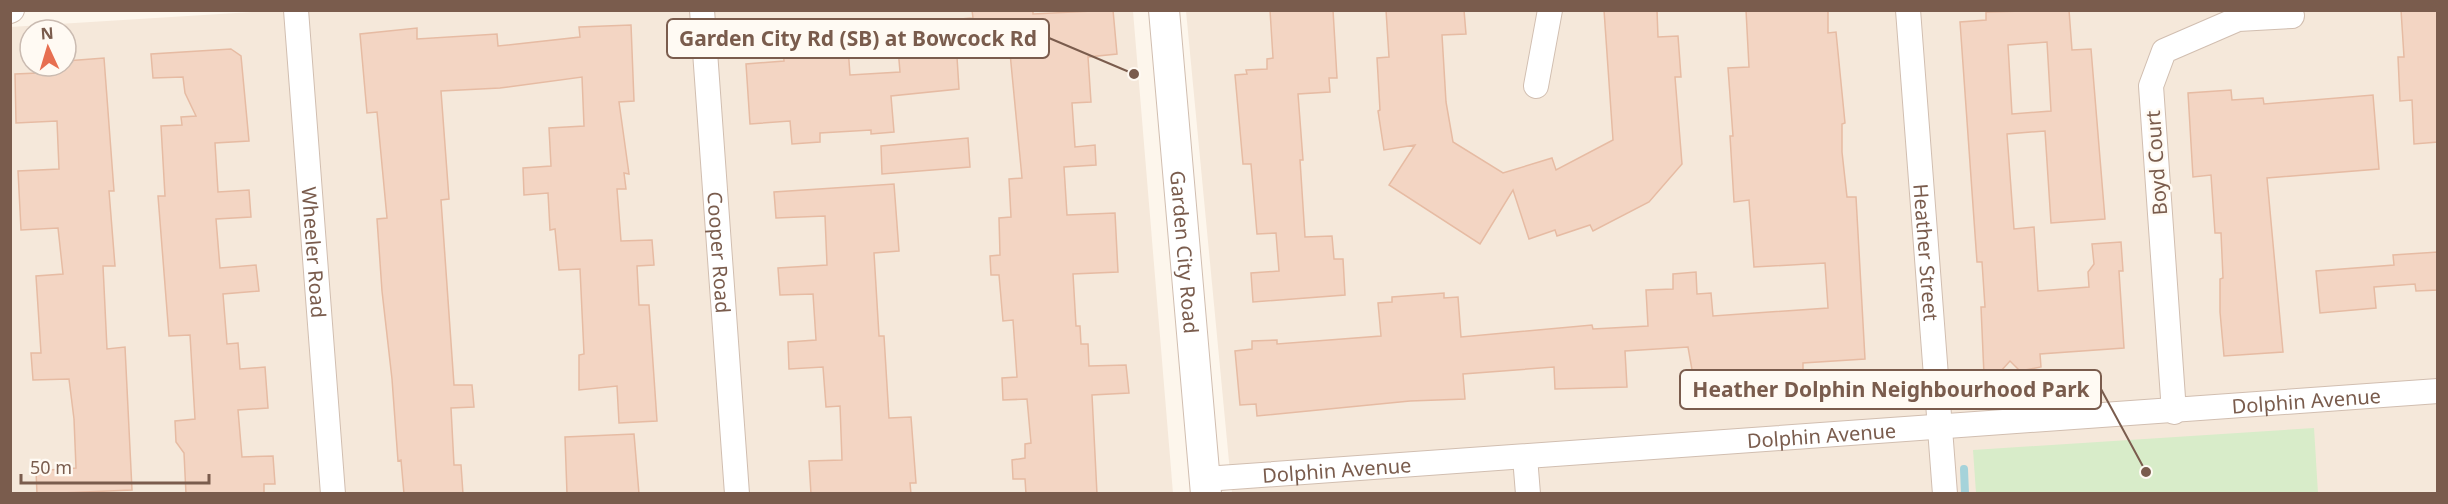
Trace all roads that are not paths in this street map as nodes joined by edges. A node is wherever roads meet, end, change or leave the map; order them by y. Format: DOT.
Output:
graph roads {
  1 [pos="296,10"];
  2 [pos="702,10"];
  3 [pos="1164,10"];
  4 [pos="1550,10"];
  5 [pos="1908,10"];
  6 [pos="2292,16"];
  7 [pos="1536,87"];
  8 [pos="2438,391"];
  9 [pos="2174,412"];
  10 [pos="1940,427"];
  11 [pos="1525,457"];
  12 [pos="1206,486"];
  13 [pos="333,494"];
  14 [pos="737,494"];
  15 [pos="1528,494"];
  16 [pos="1945,494"];
  1 -- 13 [label="street, Wheeler Road"];
  2 -- 14 [label="street, Cooper Road"];
  3 -- 12 [label="street, Garden City Road"];
  4 -- 7 [label="street"];
  5 -- 10 [label="street, Heather Street"];
  6 -- 9 [label="street, Boyd Court"];
  8 -- 9 [label="street, Dolphin Avenue"];
  9 -- 10 [label="street, Dolphin Avenue"];
  10 -- 11 [label="street, Dolphin Avenue"];
  10 -- 16 [label="street, Heather Street"];
  11 -- 12 [label="street, Dolphin Avenue"];
  11 -- 15 [label="street"];
}
